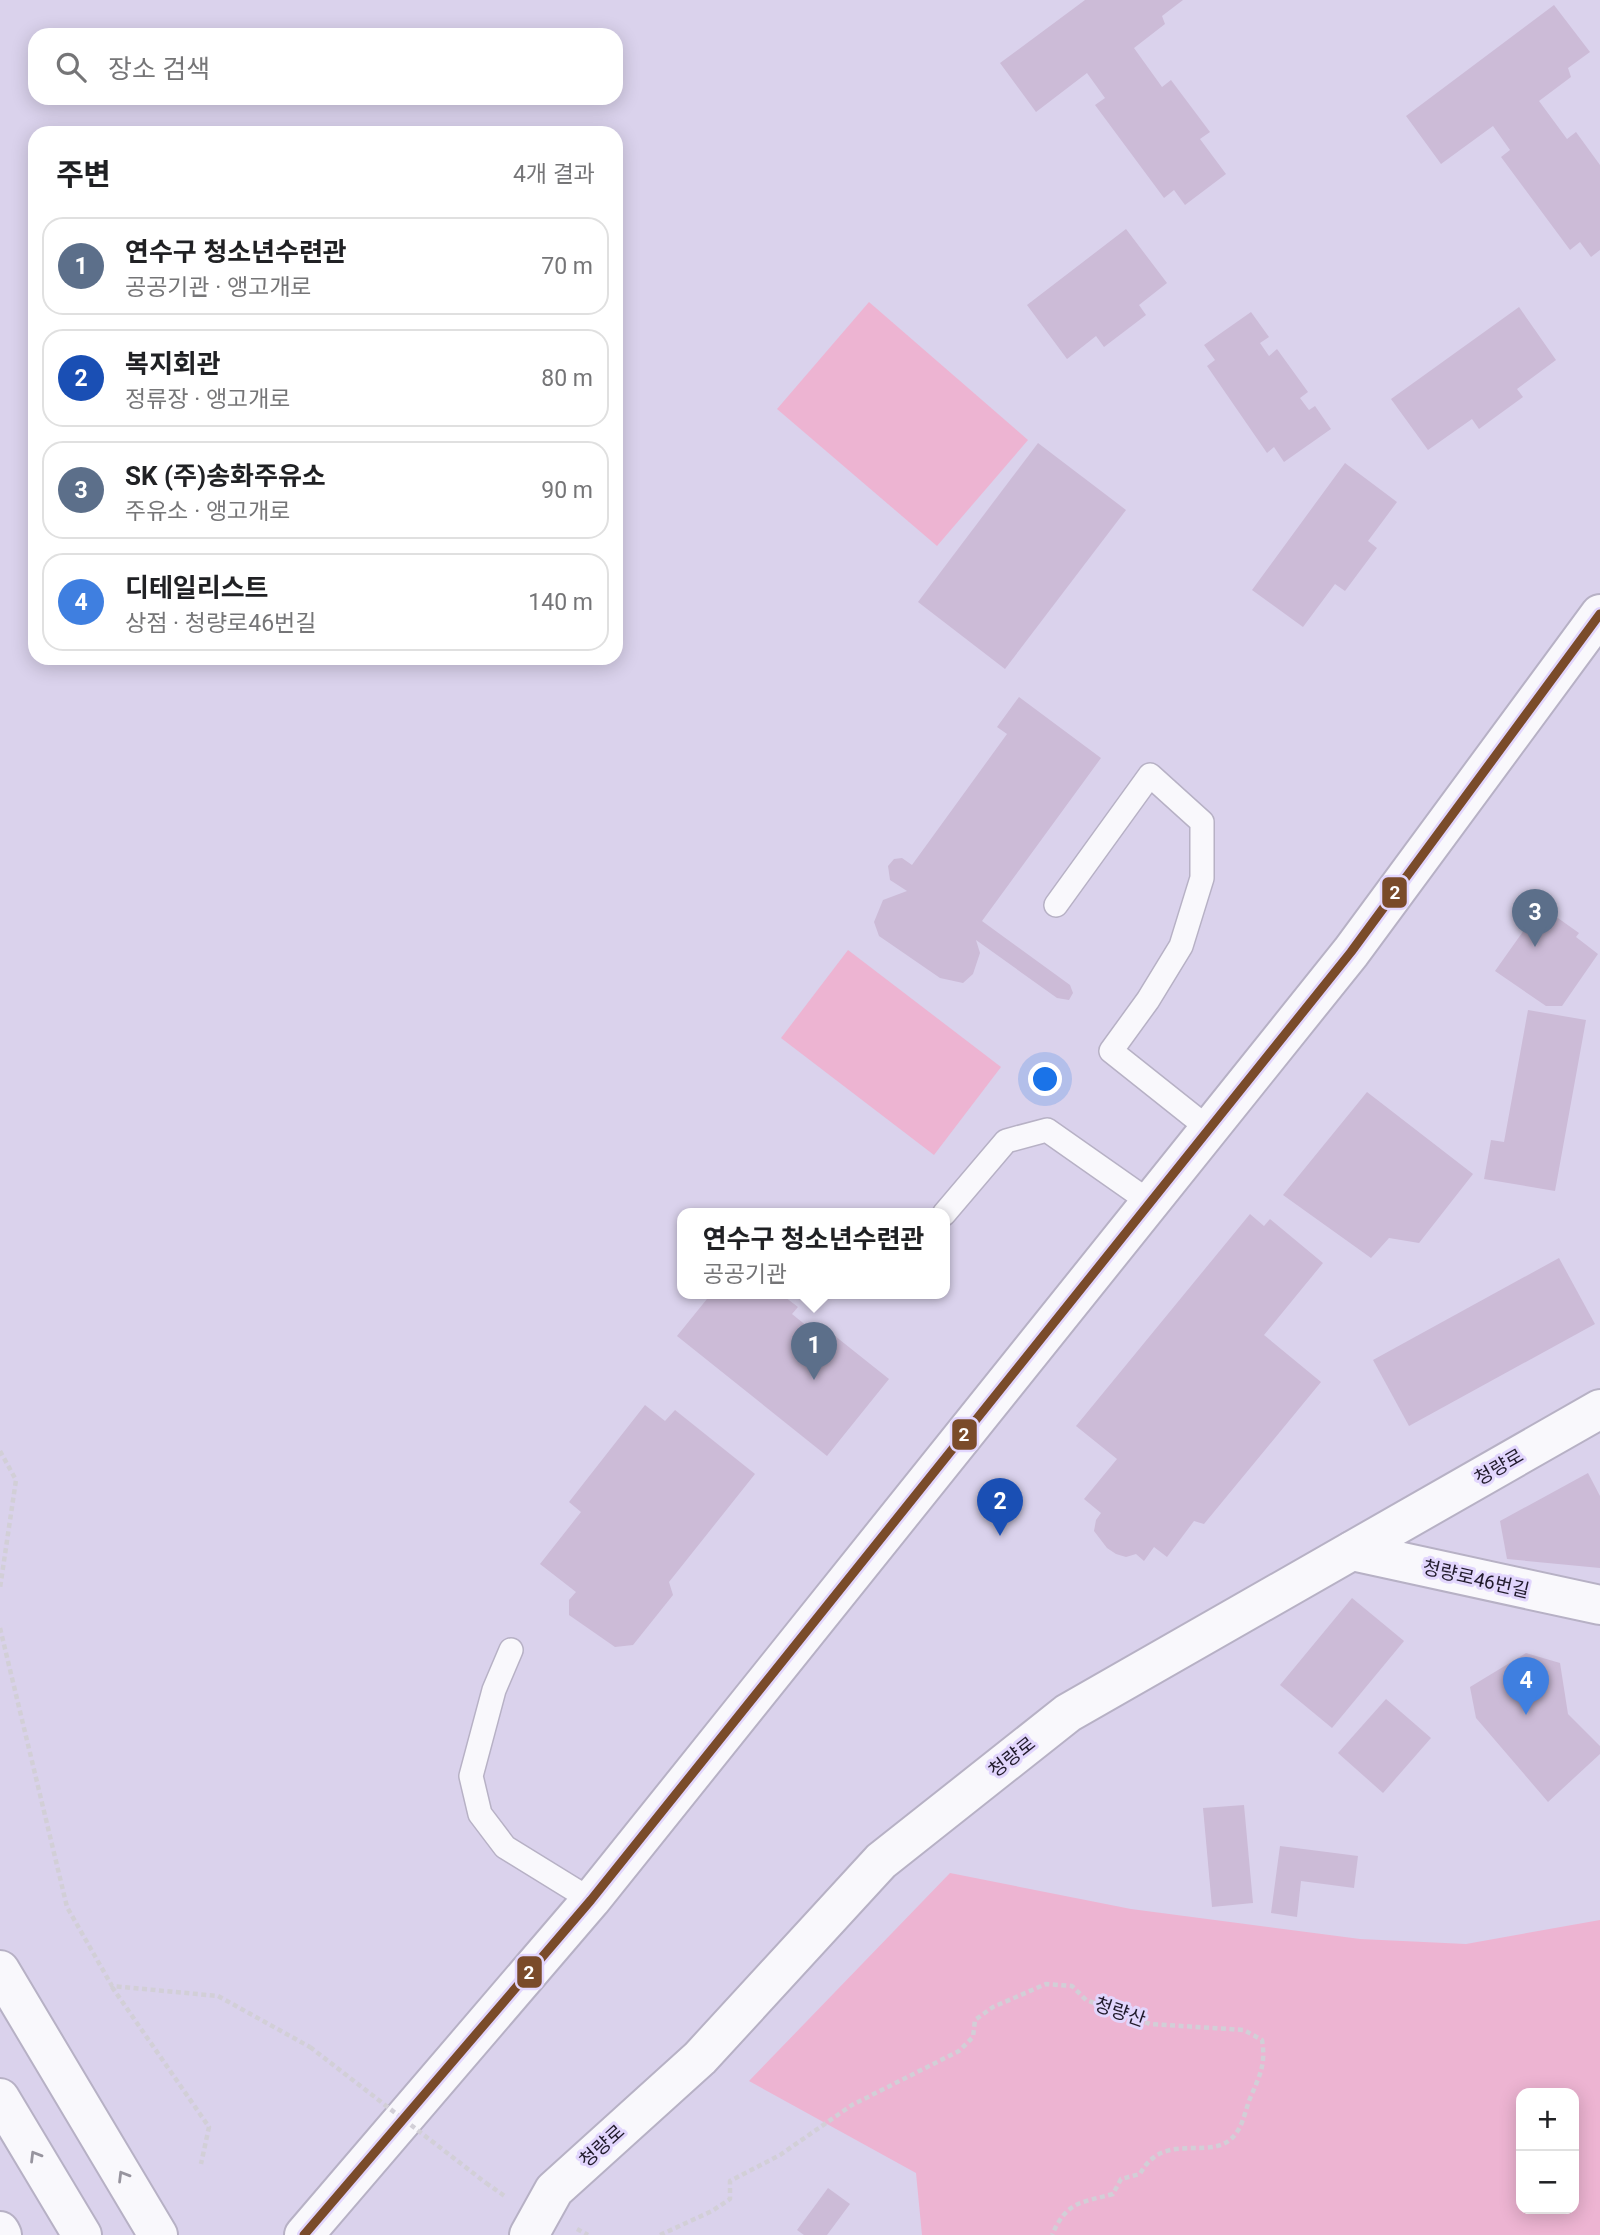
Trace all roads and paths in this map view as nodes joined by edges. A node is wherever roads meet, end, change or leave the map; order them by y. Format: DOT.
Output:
graph roads {
  1 [pos="1600,614"];
  2 [pos="1056,905"];
  3 [pos="1209,1129"];
  4 [pos="1151,1203"];
  5 [pos="949,1208"];
  6 [pos="1600,1409"];
  7 [pos="0,1451"];
  8 [pos="1352,1551"];
  9 [pos="0,1588"];
  10 [pos="1600,1605"];
  11 [pos="0,1628"];
  12 [pos="512,1650"];
  13 [pos="591,1900"];
  14 [pos="0,1970"];
  15 [pos="112,1986"];
  16 [pos="0,2098"];
  17 [pos="201,2164"];
  18 [pos="486,2183"];
  19 [pos="82,2235"];
  20 [pos="158,2235"];
  21 [pos="304,2235"];
  22 [pos="529,2235"];
  23 [pos="660,2235"];
  24 [pos="1052,2235"];
  1 -- 3 [label="street"];
  2 -- 3 [label="lane"];
  3 -- 4 [label="street"];
  4 -- 5 [label="lane"];
  4 -- 13 [label="street"];
  6 -- 8 [label="street, 청량로"];
  7 -- 9 [label="path"];
  8 -- 10 [label="street, 청량로46번길"];
  8 -- 22 [label="street, 청량로"];
  11 -- 15 [label="path"];
  12 -- 13 [label="lane"];
  13 -- 21 [label="street"];
  20 -- 14 [label="street, one-way"];
  15 -- 17 [label="path"];
  15 -- 18 [label="path, bridge"];
  19 -- 16 [label="street, one-way"];
  23 -- 24 [label="path, 청량산"];
}
